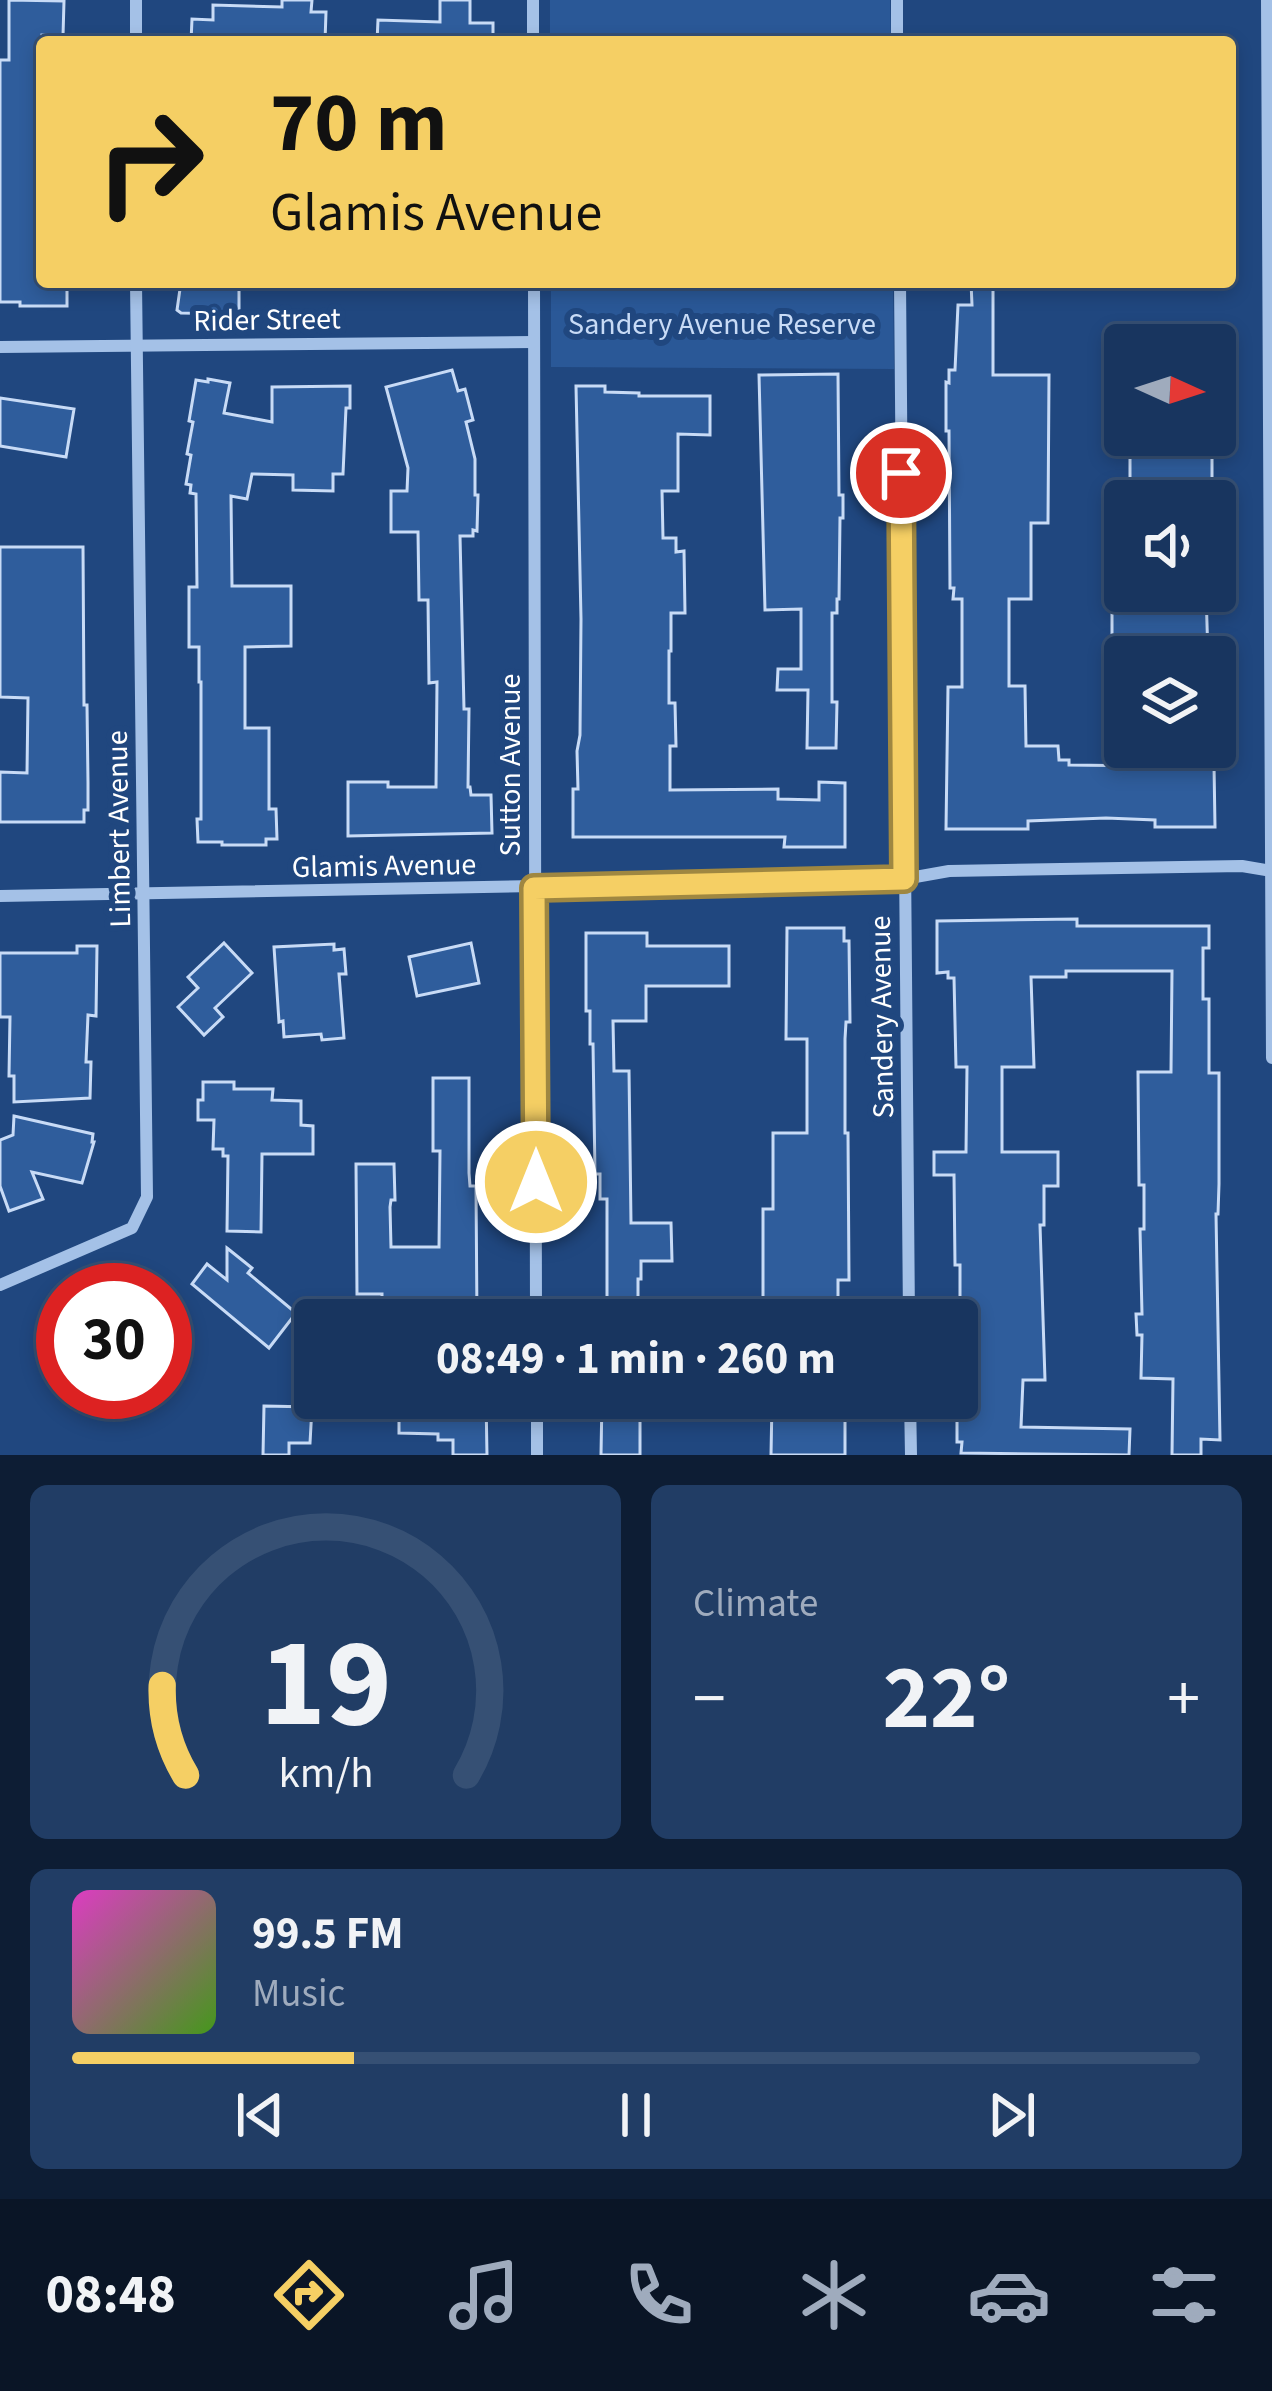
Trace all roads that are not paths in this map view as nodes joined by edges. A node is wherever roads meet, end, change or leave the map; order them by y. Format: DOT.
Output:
graph roads {
  1 [pos="136,0"];
  2 [pos="533,0"];
  3 [pos="897,0"];
  4 [pos="1267,0"];
  5 [pos="136,36"];
  6 [pos="533,36"];
  7 [pos="898,36"];
  8 [pos="136,288"];
  9 [pos="534,288"];
  10 [pos="899,288"];
  11 [pos="534,341"];
  12 [pos="136,346"];
  13 [pos="0,347"];
  14 [pos="1271,871"];
  15 [pos="904,879"];
  16 [pos="534,888"];
  17 [pos="144,894"];
  18 [pos="0,896"];
  19 [pos="1272,1058"];
  20 [pos="0,1285"];
  21 [pos="536,1299"];
  22 [pos="909,1299"];
  23 [pos="537,1419"];
  24 [pos="910,1419"];
  25 [pos="537,1455"];
  26 [pos="911,1455"];
  1 -- 5 [label="street"];
  2 -- 6 [label="street"];
  3 -- 7 [label="street"];
  4 -- 14 [label="street"];
  8 -- 12 [label="street, Limbert Avenue"];
  9 -- 11 [label="street, Sutton Avenue"];
  10 -- 15 [label="street, Sandery Avenue"];
  11 -- 12 [label="street, Rider Street"];
  11 -- 16 [label="street, Sutton Avenue"];
  12 -- 13 [label="street, Rider Street"];
  12 -- 17 [label="street, Limbert Avenue"];
  14 -- 15 [label="street, Glamis Avenue"];
  14 -- 19 [label="street"];
  15 -- 16 [label="street, Glamis Avenue"];
  15 -- 22 [label="street, Sandery Avenue"];
  16 -- 17 [label="street, Glamis Avenue"];
  16 -- 21 [label="street, Sutton Avenue"];
  17 -- 18 [label="street, Glamis Avenue"];
  17 -- 20 [label="street, Limbert Avenue"];
  23 -- 25 [label="street"];
  24 -- 26 [label="street"];
}
